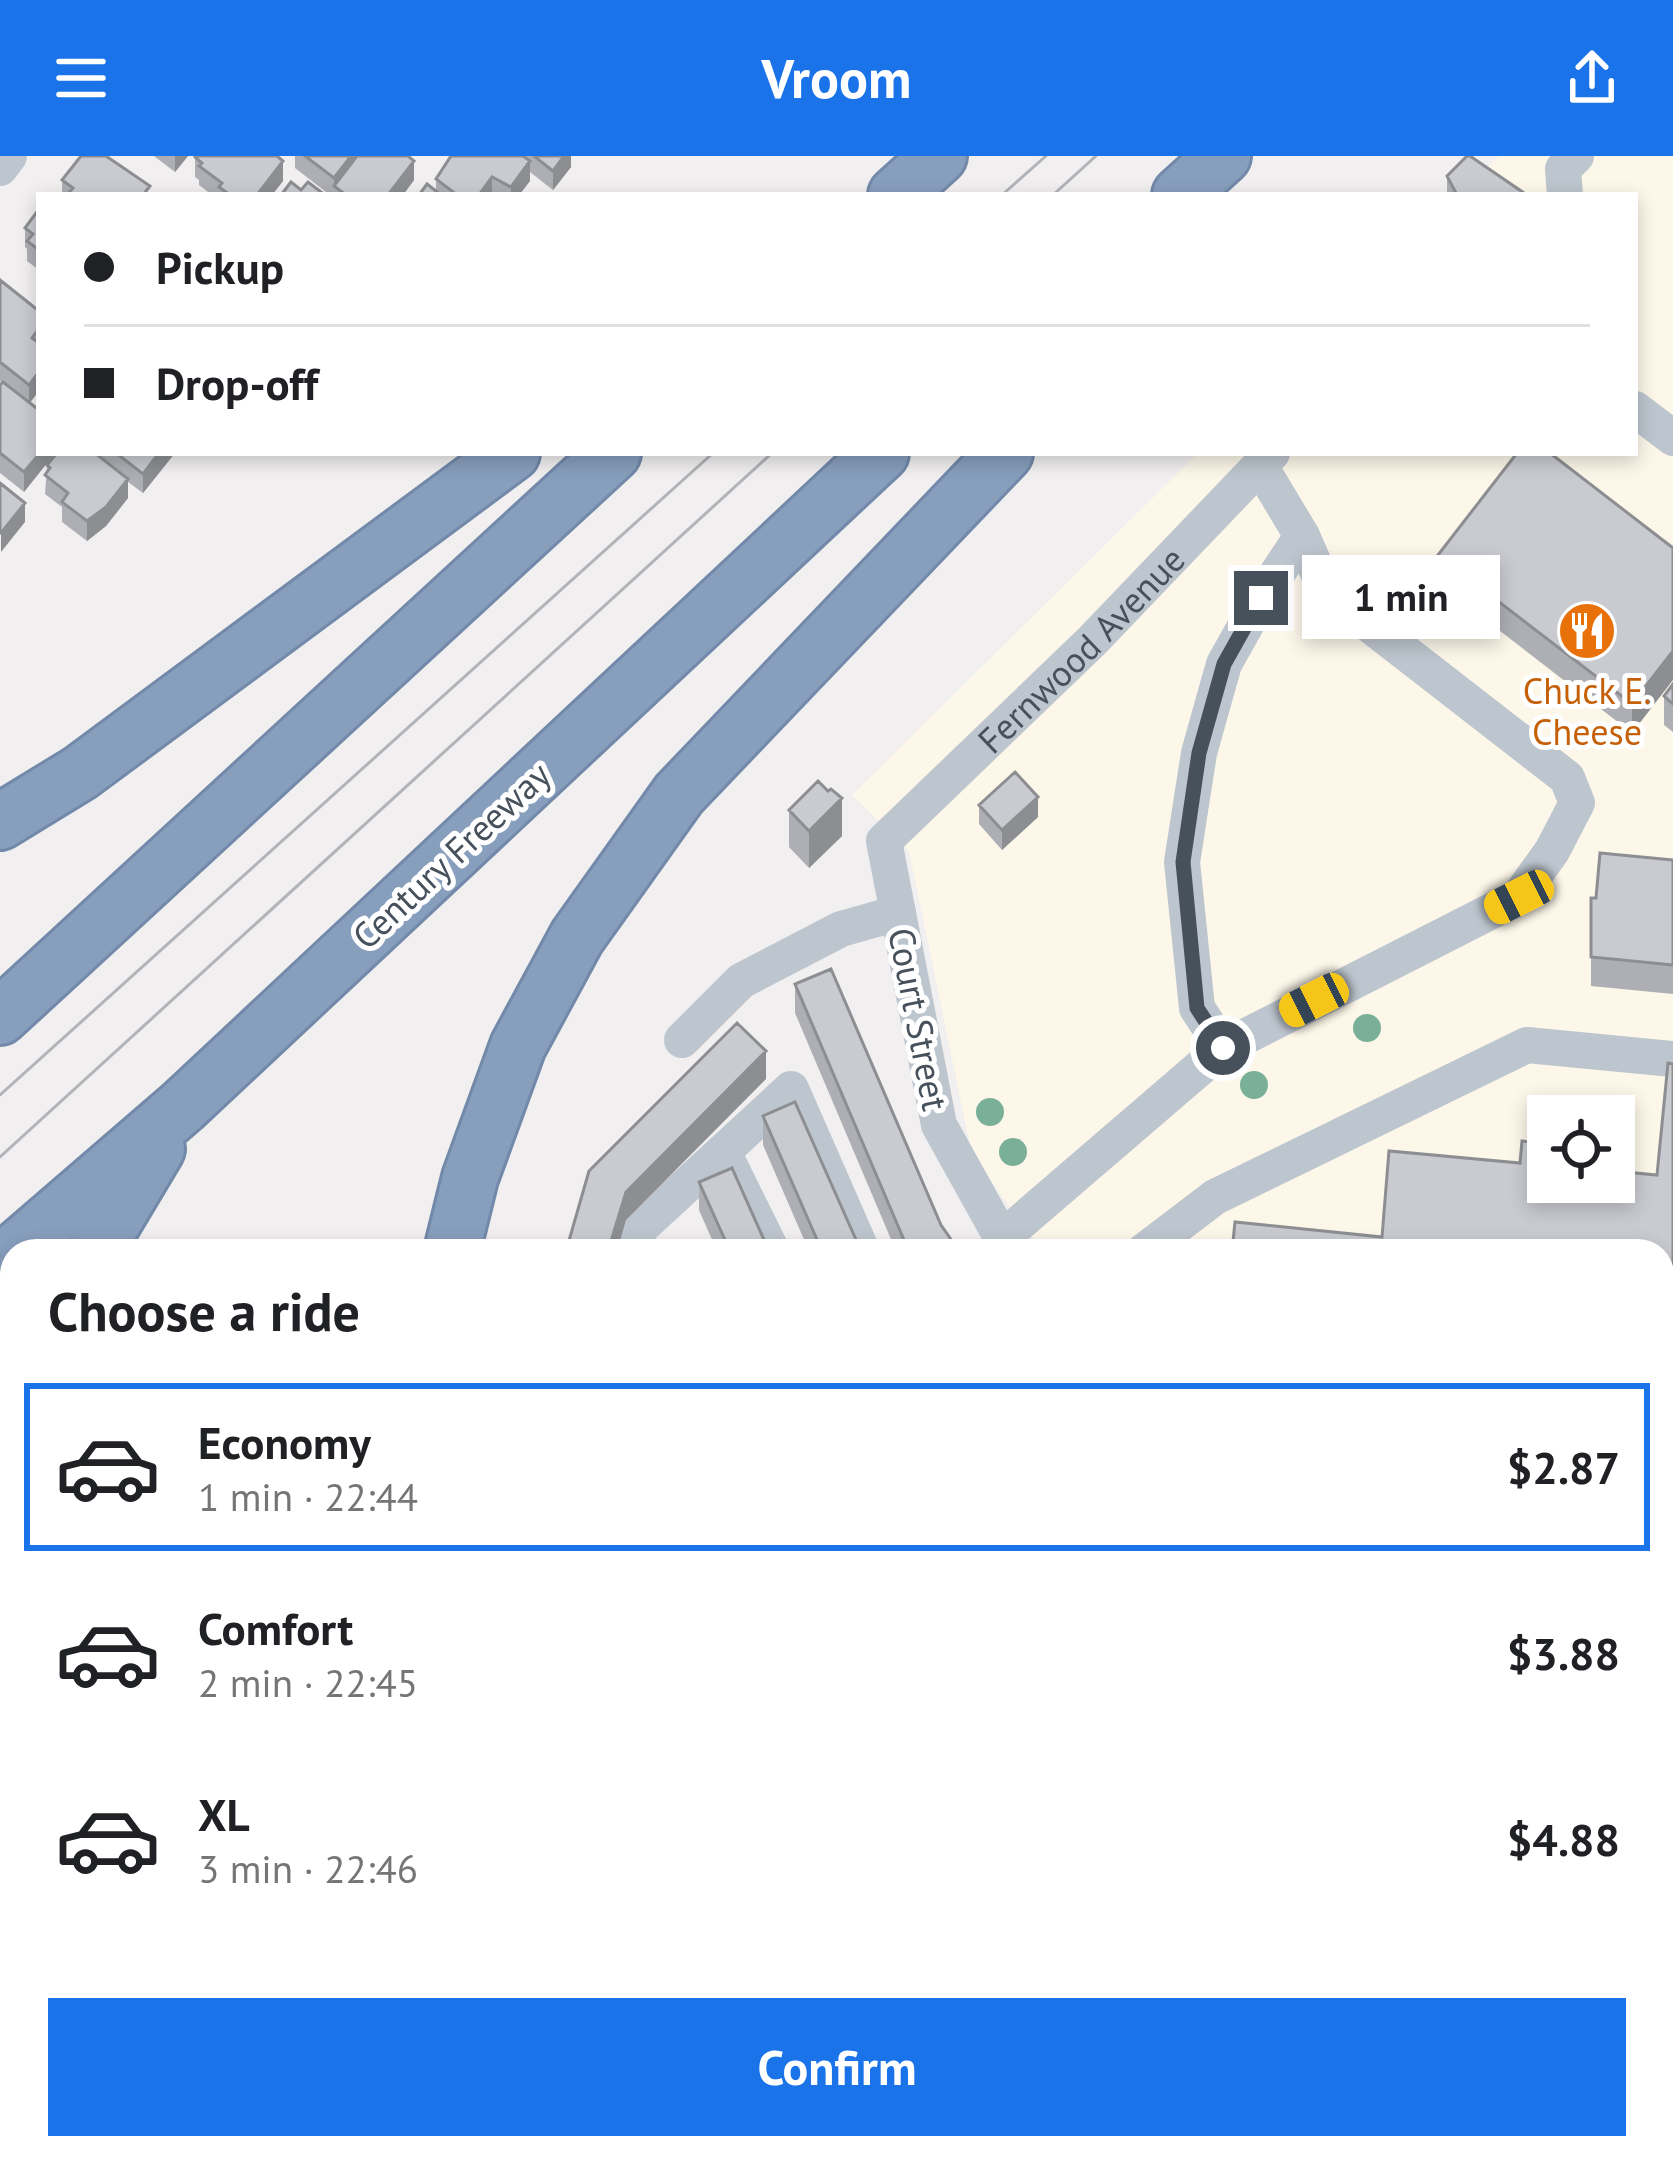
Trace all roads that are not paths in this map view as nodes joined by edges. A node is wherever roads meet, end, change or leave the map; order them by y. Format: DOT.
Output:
graph roads {
  1 [pos="9,156"];
  2 [pos="939,156"];
  3 [pos="1223,156"];
  4 [pos="1576,156"];
  5 [pos="0,168"];
  6 [pos="899,192"];
  7 [pos="1183,192"];
  8 [pos="1565,192"];
  9 [pos="1638,411"];
  10 [pos="1673,438"];
  11 [pos="508,456"];
  12 [pos="610,456"];
  13 [pos="878,456"];
  14 [pos="1003,456"];
  15 [pos="1266,459"];
  16 [pos="1302,536"];
  17 [pos="0,823"];
  18 [pos="884,842"];
  19 [pos="898,913"];
  20 [pos="0,1017"];
  21 [pos="682,1040"];
  22 [pos="1223,1048"];
  23 [pos="1673,1059"];
  24 [pos="183,1106"];
  25 [pos="723,1152"];
  26 [pos="29,1239"];
  27 [pos="104,1239"];
  28 [pos="455,1239"];
  29 [pos="637,1239"];
  30 [pos="766,1239"];
  31 [pos="857,1239"];
  32 [pos="1002,1239"];
  33 [pos="1012,1239"];
  34 [pos="1160,1239"];
  1 -- 5 [label="street"];
  2 -- 6 [label="highway"];
  3 -- 7 [label="highway"];
  4 -- 8 [label="street"];
  9 -- 10 [label="street"];
  11 -- 17 [label="highway"];
  12 -- 20 [label="highway"];
  13 -- 24 [label="highway, Century Freeway"];
  14 -- 28 [label="highway"];
  15 -- 16 [label="street"];
  15 -- 18 [label="street, Fernwood Avenue"];
  16 -- 22 [label="street"];
  16 -- 22 [label="street"];
  18 -- 19 [label="street, Court Street"];
  19 -- 21 [label="street"];
  19 -- 32 [label="street, Court Street"];
  22 -- 33 [label="street"];
  23 -- 34 [label="street"];
  24 -- 26 [label="highway, Century Freeway"];
  24 -- 27 [label="highway"];
  25 -- 29 [label="street"];
  25 -- 30 [label="street"];
  25 -- 31 [label="street"];
}
